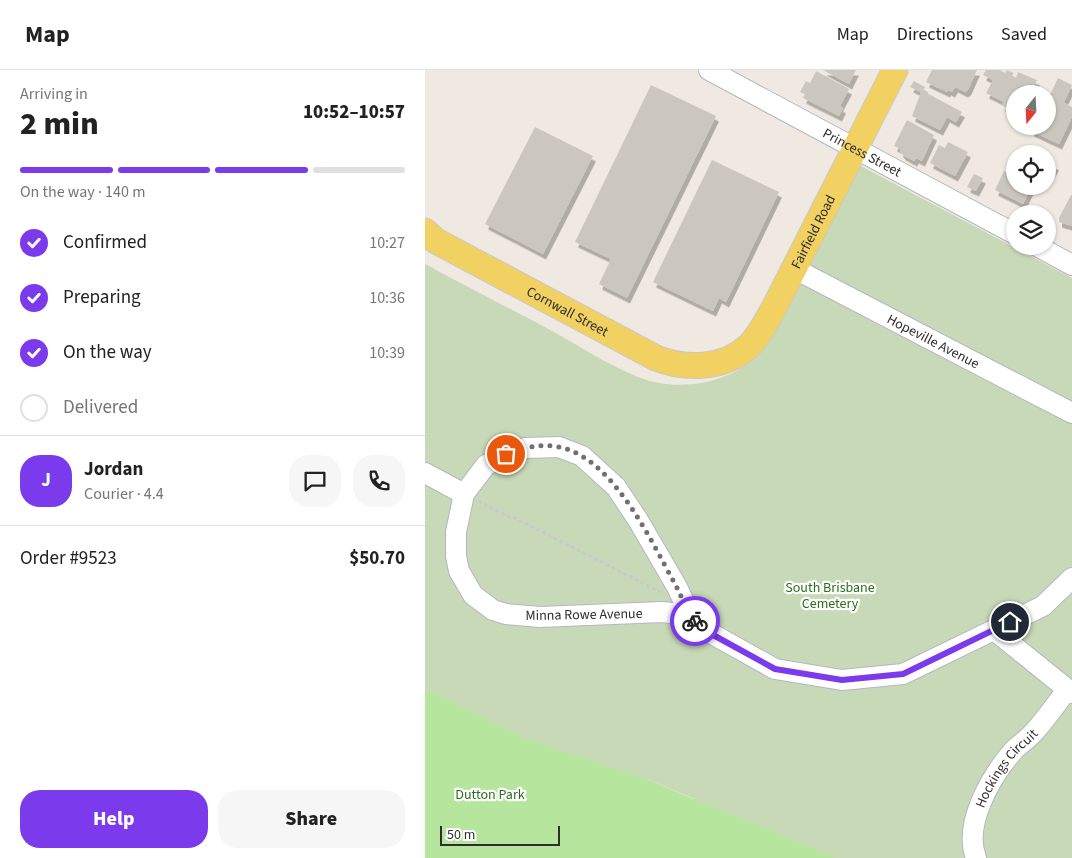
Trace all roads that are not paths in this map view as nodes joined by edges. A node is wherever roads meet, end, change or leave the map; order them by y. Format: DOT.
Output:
graph roads {
  1 [pos="709,70"];
  2 [pos="895,70"];
  3 [pos="855,148"];
  4 [pos="1006,229"];
  5 [pos="429,236"];
  6 [pos="1054,255"];
  7 [pos="1072,265"];
  8 [pos="795,270"];
  9 [pos="704,366"];
  10 [pos="1072,413"];
  11 [pos="425,473"];
  12 [pos="464,494"];
  13 [pos="1072,578"];
  14 [pos="690,615"];
  15 [pos="993,630"];
  16 [pos="1070,692"];
  17 [pos="976,858"];
  1 -- 3 [label="street, Princess Street"];
  2 -- 3 [label="main road, Fairfield Road"];
  3 -- 4 [label="street, Princess Street"];
  3 -- 8 [label="main road, Fairfield Road"];
  5 -- 9 [label="main road, Cornwall Street"];
  6 -- 7 [label="street"];
  8 -- 9 [label="main road, Fairfield Road"];
  8 -- 10 [label="street, Hopeville Avenue"];
  11 -- 12 [label="street"];
  12 -- 14 [label="street, Minna Rowe Avenue"];
  12 -- 14 [label="street, Minna Rowe Avenue"];
  13 -- 15 [label="street, Minna Rowe Avenue"];
  14 -- 15 [label="street, Minna Rowe Avenue"];
  15 -- 16 [label="street, Hockings Circuit"];
  16 -- 17 [label="street, Hockings Circuit"];
}
